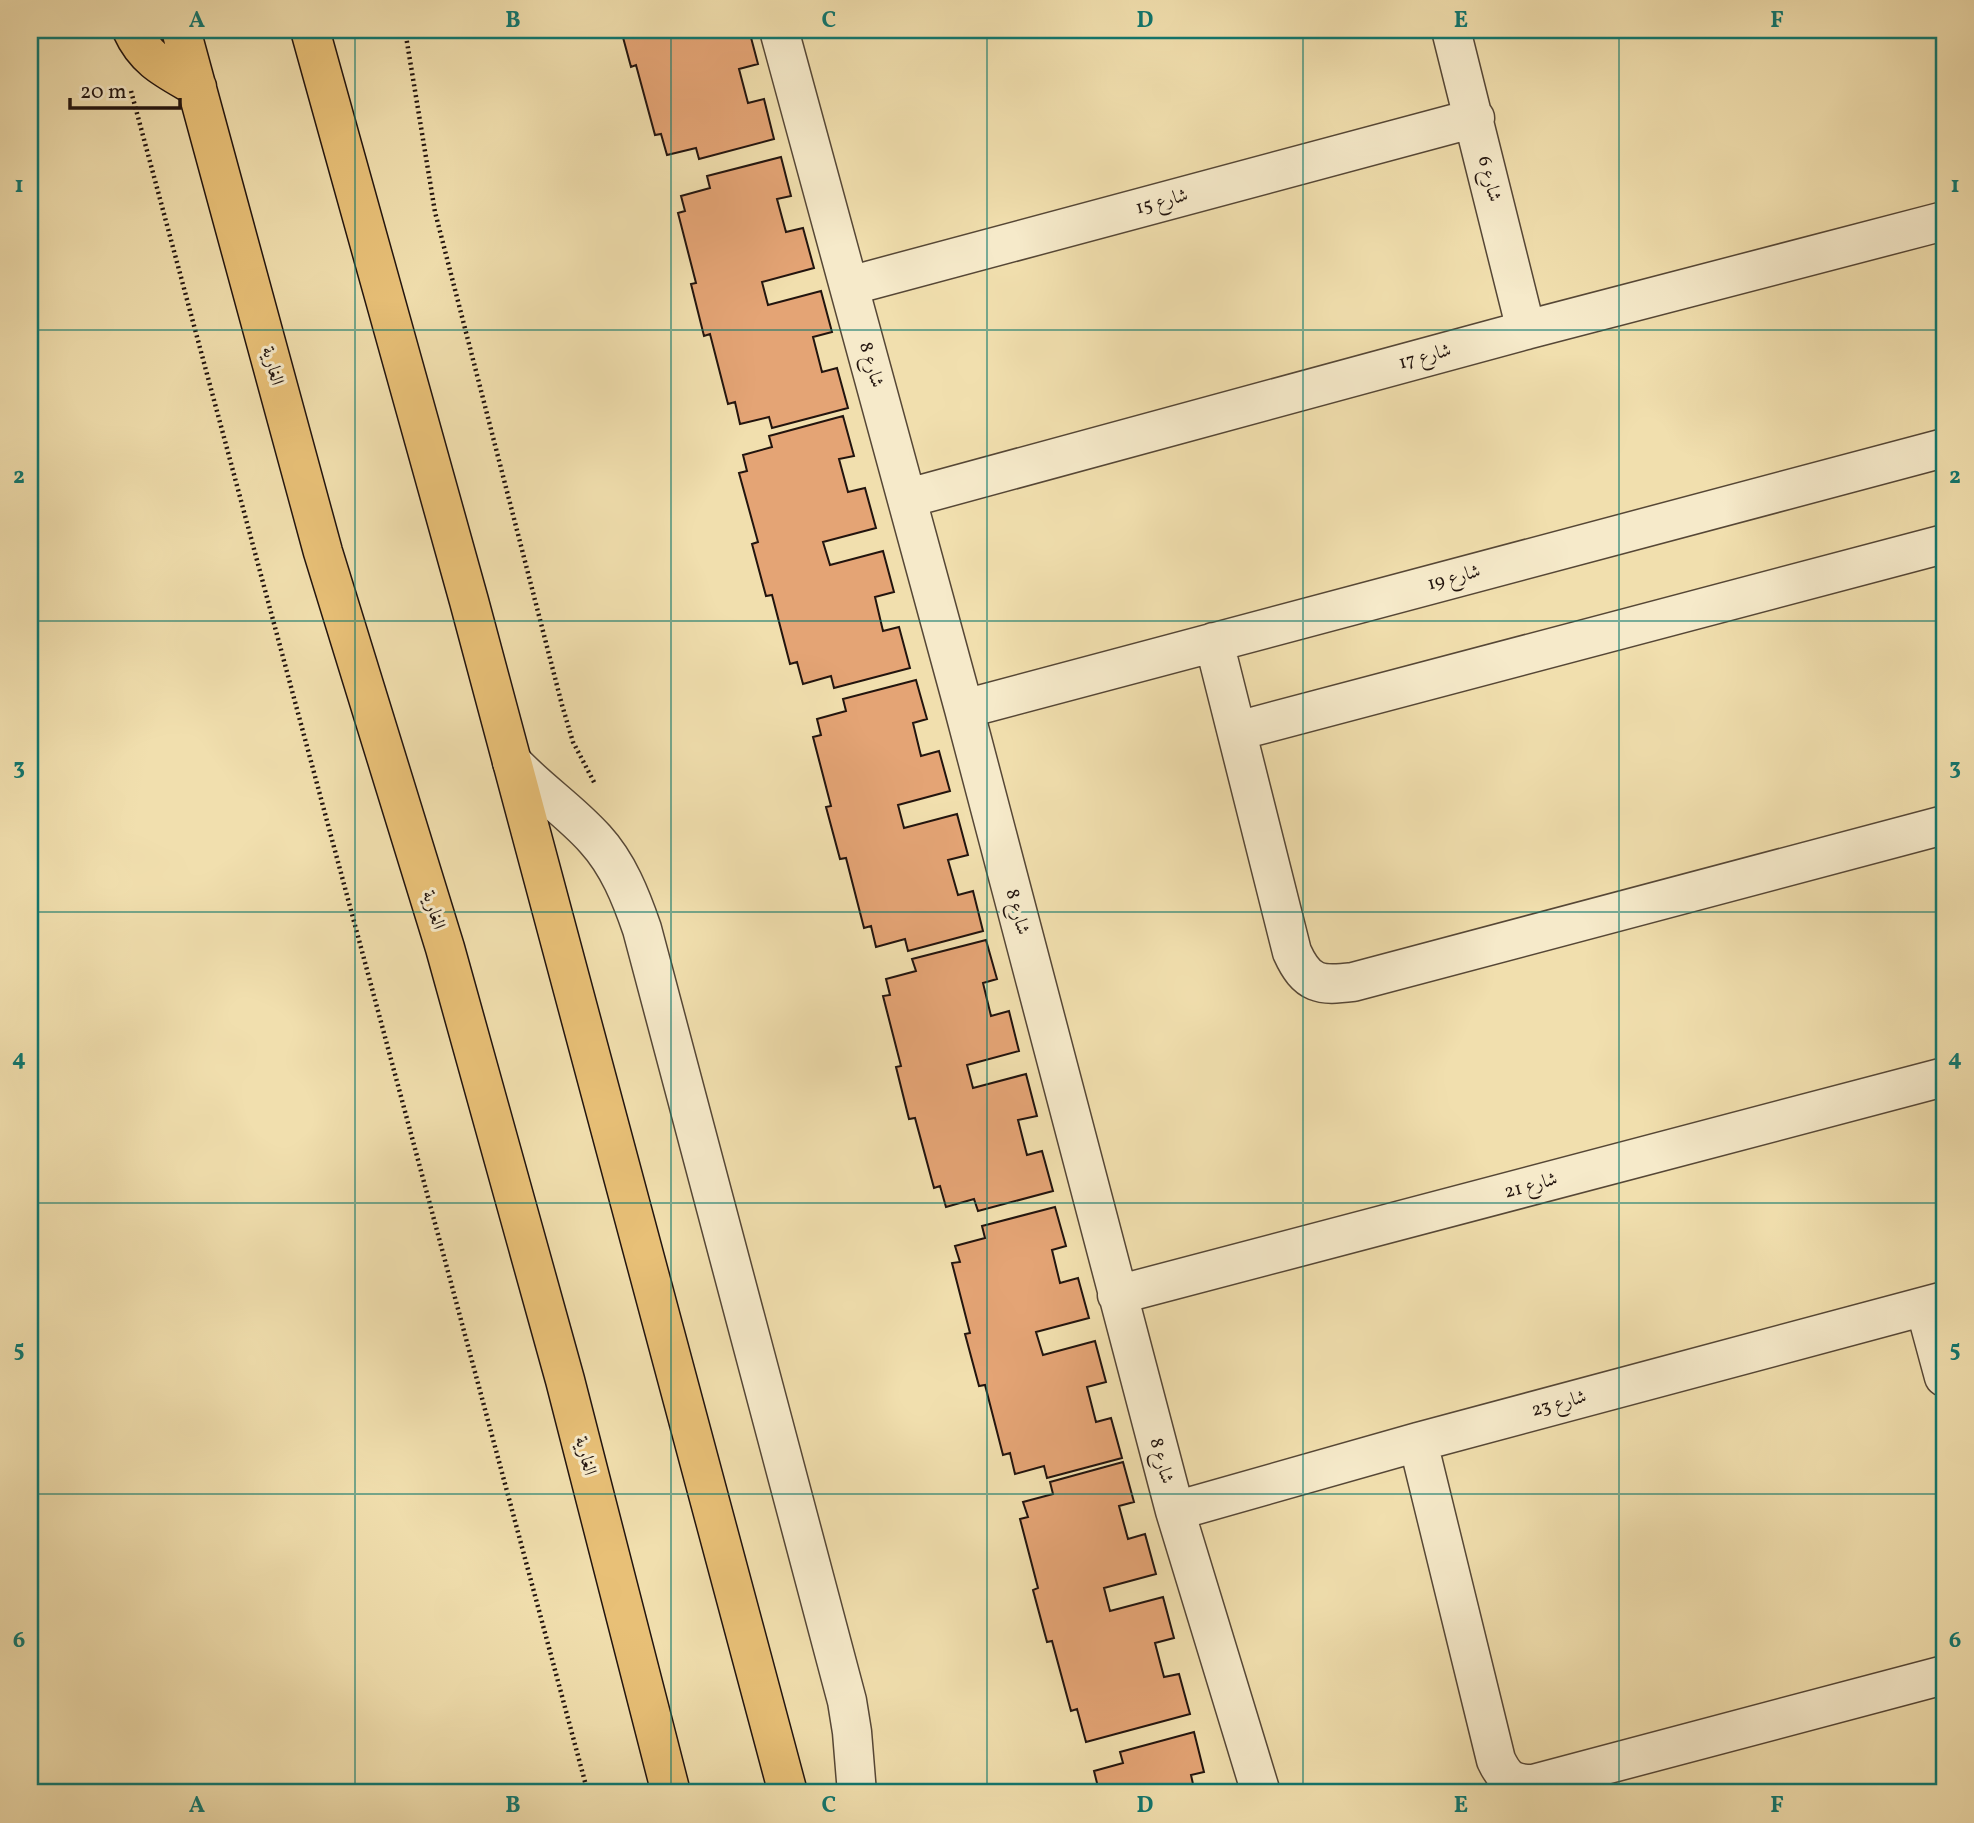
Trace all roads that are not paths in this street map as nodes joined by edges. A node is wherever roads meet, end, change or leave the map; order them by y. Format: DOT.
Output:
graph roads {
  1 [pos="132,30"];
  2 [pos="181,30"];
  3 [pos="779,30"];
  4 [pos="1451,30"];
  5 [pos="321,39"];
  6 [pos="197,87"];
  7 [pos="1475,118"];
  8 [pos="1944,221"];
  9 [pos="849,286"];
  10 [pos="1525,330"];
  11 [pos="1943,453"];
  12 [pos="908,498"];
  13 [pos="1944,544"];
  14 [pos="1214,642"];
  15 [pos="964,709"];
  16 [pos="1237,731"];
  17 [pos="512,762"];
  18 [pos="1944,825"];
  19 [pos="1944,1077"];
  20 [pos="1117,1295"];
  21 [pos="1935,1304"];
  22 [pos="1944,1377"];
  23 [pos="1418,1442"];
  24 [pos="1175,1511"];
  25 [pos="1944,1675"];
  26 [pos="671,1793"];
  27 [pos="788,1793"];
  28 [pos="856,1793"];
  29 [pos="1261,1793"];
  1 -- 6 [label="main road"];
  2 -- 6 [label="main road, الغارية"];
  3 -- 9 [label="street, شارع 8"];
  4 -- 7 [label="street, شارع 6"];
  5 -- 17 [label="main road"];
  6 -- 26 [label="main road, الغارية"];
  7 -- 9 [label="street, شارع 15"];
  7 -- 10 [label="street, شارع 6"];
  8 -- 10 [label="street, شارع 17"];
  9 -- 12 [label="street, شارع 8"];
  10 -- 12 [label="street, شارع 17"];
  11 -- 14 [label="street, شارع 19"];
  12 -- 15 [label="street, شارع 8"];
  13 -- 16 [label="street"];
  14 -- 15 [label="street, شارع 19"];
  14 -- 16 [label="street"];
  15 -- 20 [label="street, شارع 8"];
  16 -- 18 [label="street"];
  17 -- 27 [label="main road"];
  17 -- 28 [label="street"];
  19 -- 20 [label="street, شارع 21"];
  20 -- 24 [label="street, شارع 8"];
  21 -- 22 [label="street"];
  21 -- 23 [label="street, شارع 23"];
  23 -- 24 [label="street, شارع 23"];
  23 -- 25 [label="street"];
  24 -- 29 [label="street, شارع 8"];
}
